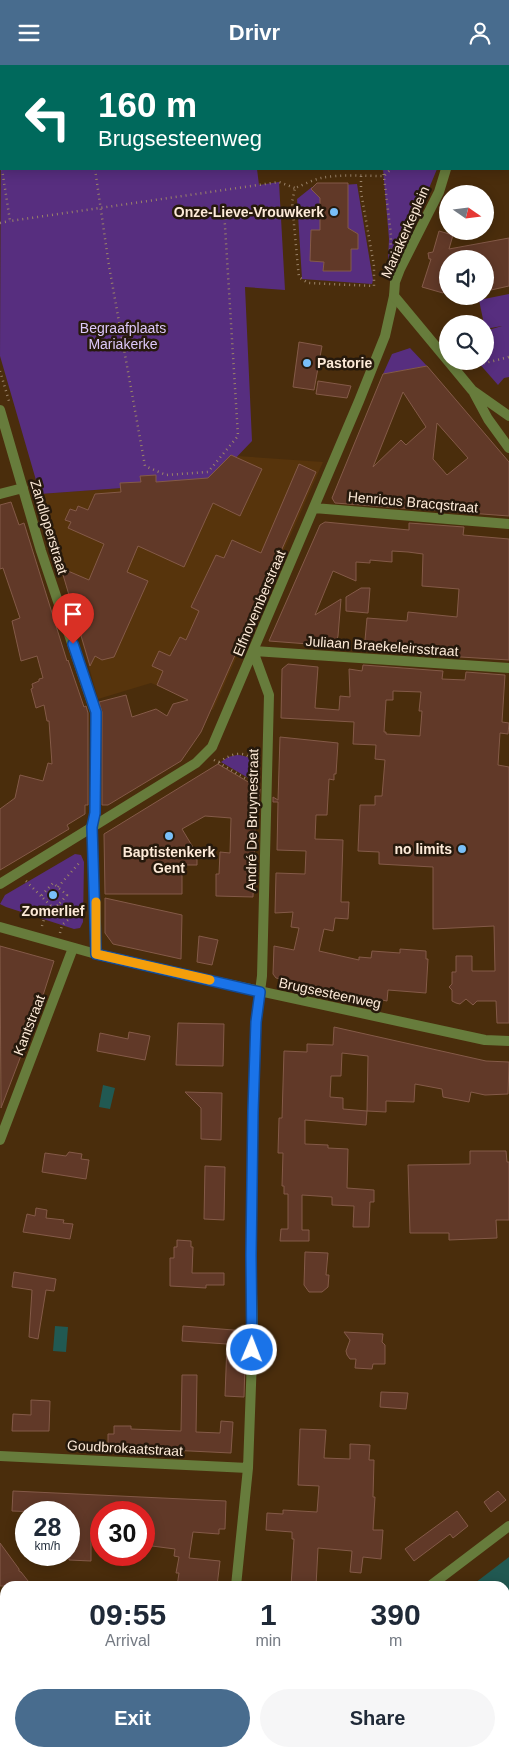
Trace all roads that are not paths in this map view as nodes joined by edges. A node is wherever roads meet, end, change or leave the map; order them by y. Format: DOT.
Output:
graph roads {
  1 [pos="499,65"];
  2 [pos="507,65"];
  3 [pos="446,170"];
  4 [pos="394,296"];
  5 [pos="384,336"];
  6 [pos="439,350"];
  7 [pos="454,370"];
  8 [pos="472,390"];
  9 [pos="0,410"];
  10 [pos="509,416"];
  11 [pos="509,448"];
  12 [pos="23,488"];
  13 [pos="0,494"];
  14 [pos="314,508"];
  15 [pos="509,524"];
  16 [pos="254,651"];
  17 [pos="509,669"];
  18 [pos="92,827"];
  19 [pos="0,884"];
  20 [pos="0,927"];
  21 [pos="73,947"];
  22 [pos="96,954"];
  23 [pos="260,992"];
  24 [pos="509,1041"];
  25 [pos="0,1140"];
  26 [pos="0,1456"];
  27 [pos="248,1468"];
  28 [pos="509,1526"];
  29 [pos="237,1581"];
  30 [pos="437,1581"];
  1 -- 2 [label="street"];
  3 -- 4 [label="street, Mariakerkeplein"];
  4 -- 5 [label="street, Mariakerkeplein"];
  4 -- 6 [label="street"];
  5 -- 14 [label="street, Elfnovemberstraat"];
  7 -- 8 [label="street"];
  8 -- 10 [label="street"];
  8 -- 11 [label="street"];
  9 -- 12 [label="street, Zandloperstraat"];
  12 -- 13 [label="street"];
  12 -- 18 [label="street, Zandloperstraat"];
  14 -- 15 [label="street, Henricus Bracqstraat"];
  14 -- 16 [label="street, Elfnovemberstraat"];
  16 -- 17 [label="street, Juliaan Braekeleirsstraat"];
  16 -- 18 [label="street, Elfnovemberstraat"];
  16 -- 23 [label="street, André De Bruynestraat"];
  18 -- 19 [label="street, Elfnovemberstraat"];
  18 -- 22 [label="street, Zandloperstraat"];
  20 -- 21 [label="street, Brugsesteenweg"];
  21 -- 22 [label="street, Brugsesteenweg"];
  21 -- 25 [label="street, Kantstraat"];
  22 -- 23 [label="street, Brugsesteenweg"];
  23 -- 24 [label="street, Brugsesteenweg"];
  23 -- 27 [label="street, André De Bruynestraat"];
  26 -- 27 [label="street, Goudbrokaatstraat"];
  27 -- 29 [label="street, André De Bruynestraat"];
  28 -- 30 [label="street"];
}
